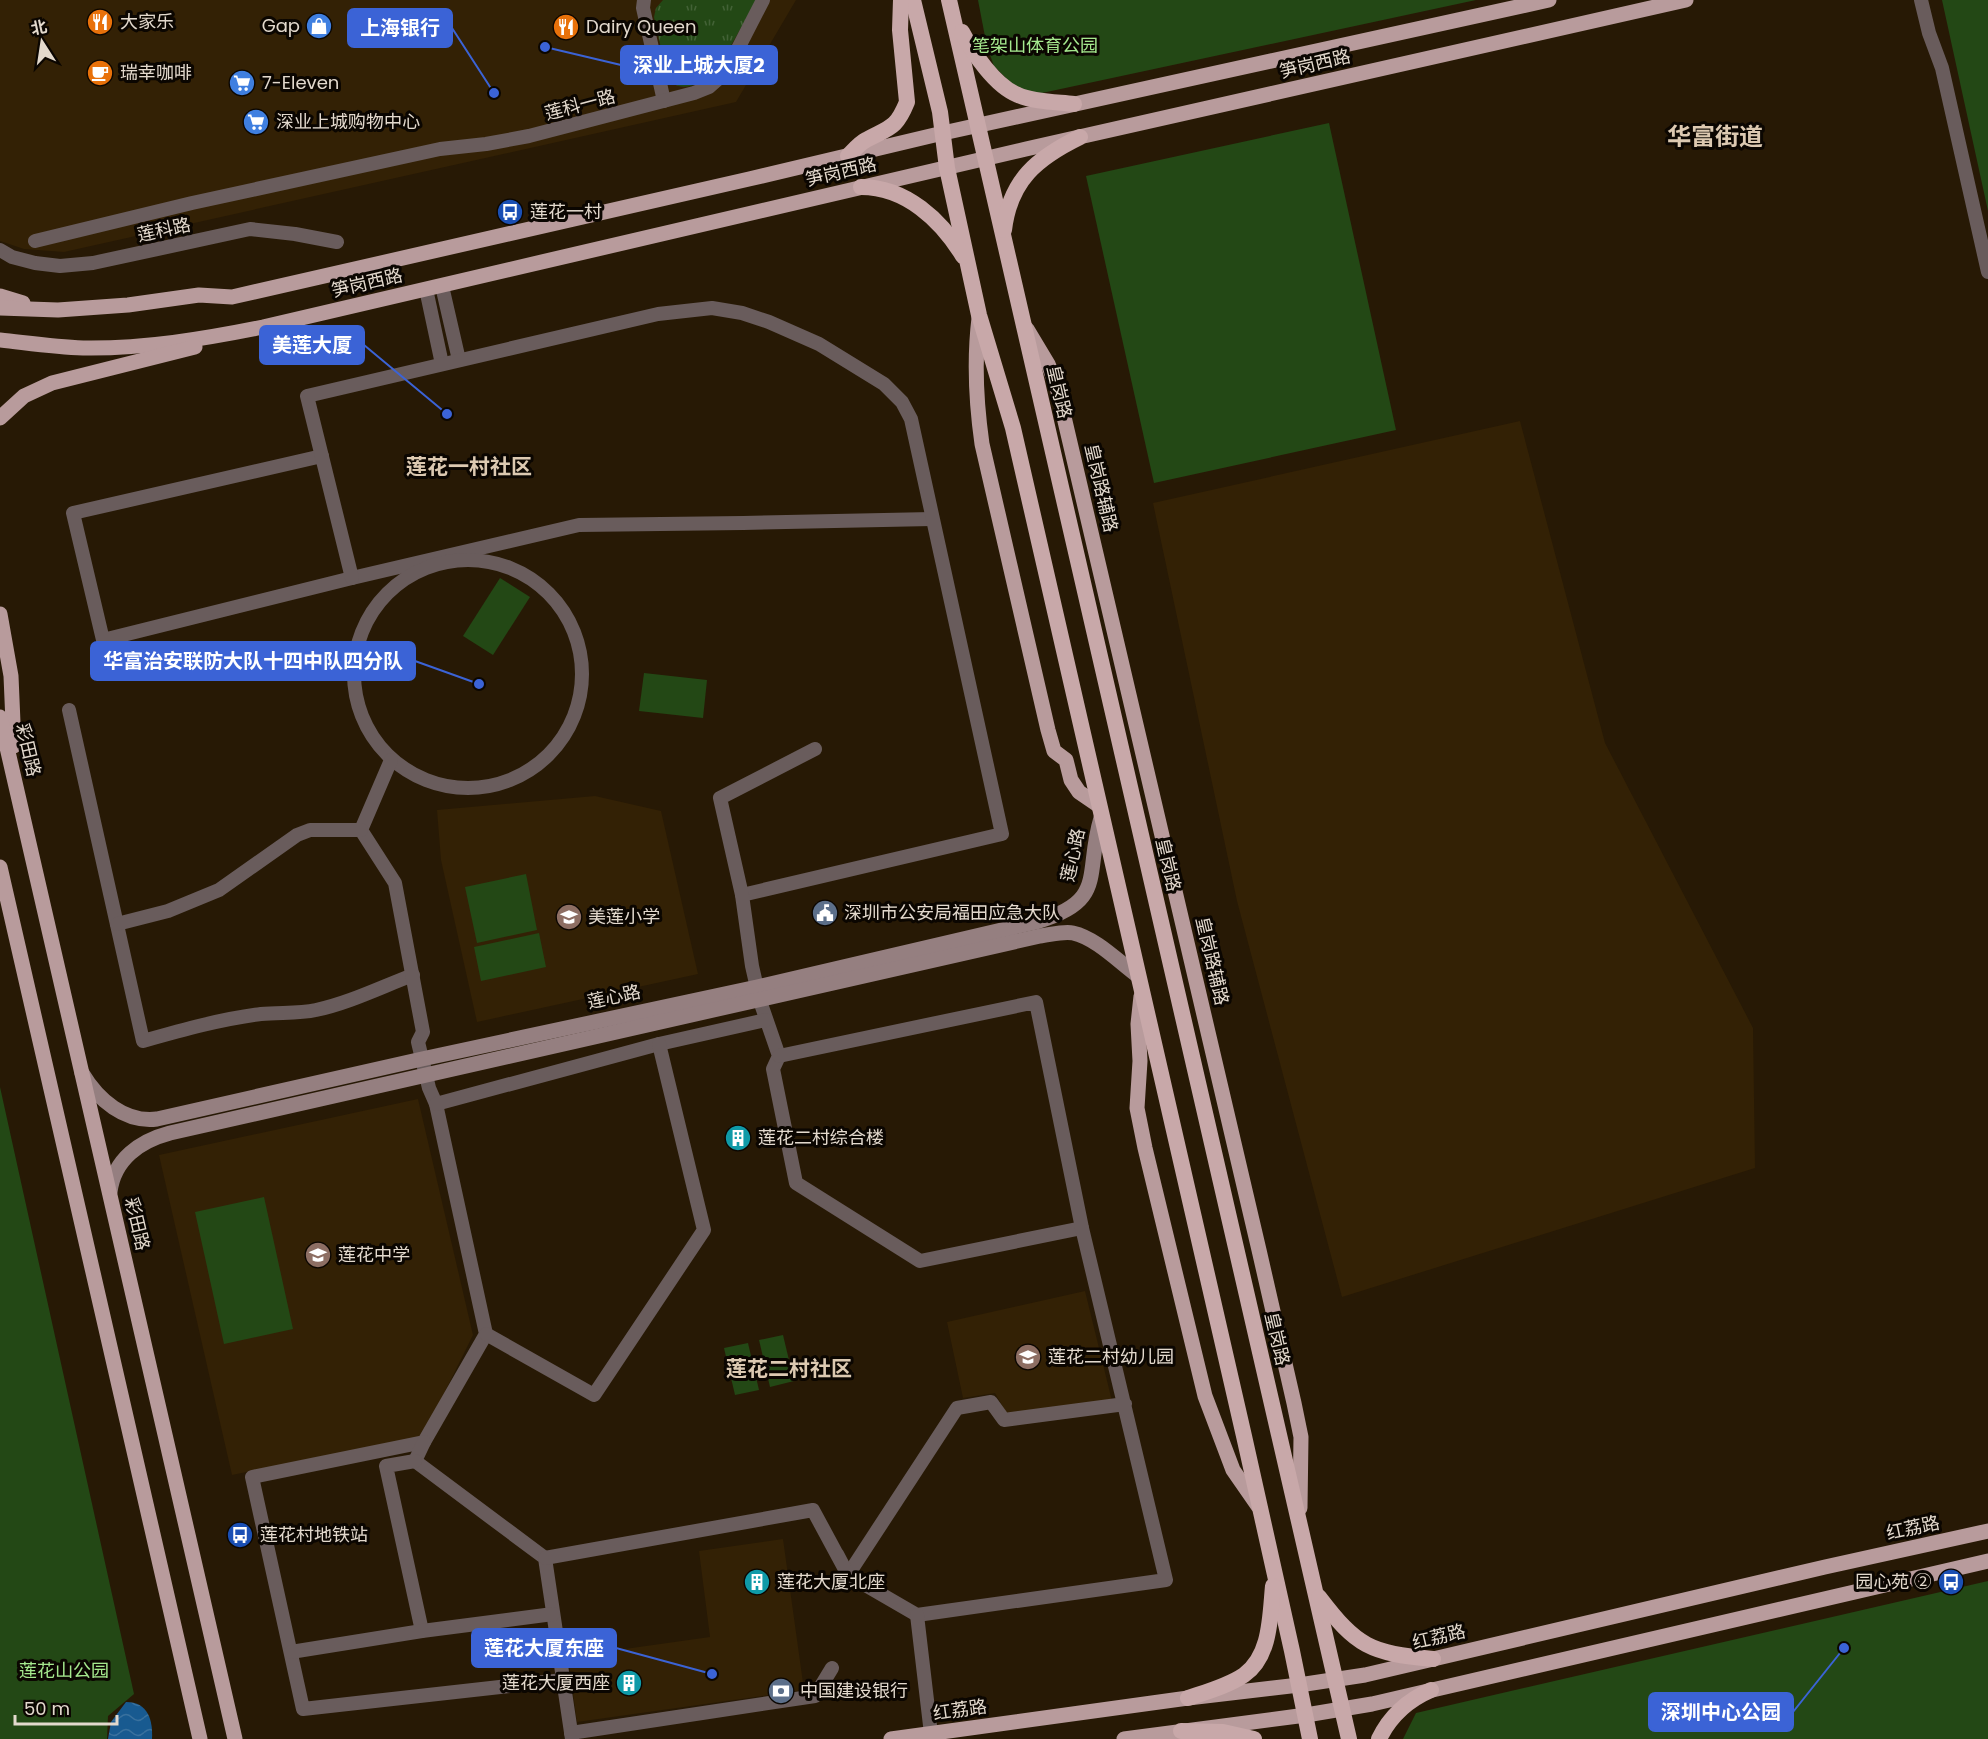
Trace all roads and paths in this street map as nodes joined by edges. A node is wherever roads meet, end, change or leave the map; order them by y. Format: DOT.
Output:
graph roads {
  1 [pos="644,0"];
  2 [pos="764,0"];
  3 [pos="901,0"];
  4 [pos="914,0"];
  5 [pos="1549,0"];
  6 [pos="1686,0"];
  7 [pos="1921,0"];
  8 [pos="951,8"];
  9 [pos="664,101"];
  10 [pos="1074,104"];
  11 [pos="978,125"];
  12 [pos="943,133"];
  13 [pos="1080,137"];
  14 [pos="848,156"];
  15 [pos="986,158"];
  16 [pos="947,168"];
  17 [pos="861,187"];
  18 [pos="1004,237"];
  19 [pos="34,241"];
  20 [pos="337,242"];
  21 [pos="0,250"];
  22 [pos="969,267"];
  23 [pos="1988,272"];
  24 [pos="441,286"];
  25 [pos="426,289"];
  26 [pos="0,296"];
  27 [pos="0,308"];
  28 [pos="58,310"];
  29 [pos="979,315"];
  30 [pos="263,327"];
  31 [pos="0,340"];
  32 [pos="459,360"];
  33 [pos="442,364"];
  34 [pos="0,418"];
  35 [pos="322,456"];
  36 [pos="932,519"];
  37 [pos="352,578"];
  38 [pos="0,614"];
  39 [pos="69,710"];
  40 [pos="0,717"];
  41 [pos="815,749"];
  42 [pos="391,760"];
  43 [pos="14,779"];
  44 [pos="1100,811"];
  45 [pos="361,830"];
  46 [pos="0,867"];
  47 [pos="742,895"];
  48 [pos="117,924"];
  49 [pos="412,975"];
  50 [pos="1139,983"];
  51 [pos="758,994"];
  52 [pos="766,1020"];
  53 [pos="659,1044"];
  54 [pos="779,1056"];
  55 [pos="422,1059"];
  56 [pos="82,1073"];
  57 [pos="425,1074"];
  58 [pos="435,1104"];
  59 [pos="110,1192"];
  60 [pos="1082,1228"];
  61 [pos="486,1334"];
  62 [pos="1125,1404"];
  63 [pos="424,1442"];
  64 [pos="415,1461"];
  65 [pos="1258,1506"];
  66 [pos="1988,1531"];
  67 [pos="837,1554"];
  68 [pos="545,1558"];
  69 [pos="1988,1561"];
  70 [pos="1275,1570"];
  71 [pos="848,1575"];
  72 [pos="1316,1592"];
  73 [pos="553,1614"];
  74 [pos="917,1615"];
  75 [pos="422,1631"];
  76 [pos="291,1652"];
  77 [pos="1433,1659"];
  78 [pos="832,1668"];
  79 [pos="1336,1679"];
  80 [pos="563,1680"];
  81 [pos="1299,1685"];
  82 [pos="1431,1690"];
  83 [pos="1188,1698"];
  84 [pos="1342,1709"];
  85 [pos="1306,1715"];
  86 [pos="1181,1731"];
  87 [pos="931,1734"];
  88 [pos="572,1736"];
  89 [pos="199,1737"];
  90 [pos="236,1739"];
  91 [pos="891,1739"];
  92 [pos="1124,1739"];
  93 [pos="1254,1739"];
  94 [pos="1310,1739"];
  95 [pos="1350,1739"];
  96 [pos="1379,1739"];
  1 -- 9 [label="street"];
  2 -- 9 [label="street, 莲科一路"];
  3 -- 14 [label="highway"];
  4 -- 12 [label="highway"];
  5 -- 10 [label="main road, 笋岗西路"];
  6 -- 13 [label="main road, 笋岗西路"];
  7 -- 23 [label="street"];
  8 -- 10 [label="highway"];
  8 -- 11 [label="highway, 皇岗路"];
  9 -- 19 [label="street, 莲科一路"];
  10 -- 11 [label="main road, 笋岗西路"];
  11 -- 12 [label="main road, 笋岗西路"];
  11 -- 15 [label="highway, 皇岗路"];
  12 -- 14 [label="main road, 笋岗西路"];
  12 -- 16 [label="highway"];
  13 -- 15 [label="main road, 笋岗西路"];
  13 -- 18 [label="highway"];
  14 -- 28 [label="main road, 笋岗西路"];
  15 -- 16 [label="main road, 笋岗西路"];
  15 -- 18 [label="highway, 皇岗路"];
  16 -- 17 [label="main road, 笋岗西路"];
  16 -- 22 [label="highway"];
  17 -- 22 [label="highway"];
  17 -- 24 [label="main road, 笋岗西路"];
  18 -- 72 [label="highway, 皇岗路"];
  20 -- 21 [label="street, 莲科路"];
  22 -- 29 [label="highway"];
  24 -- 25 [label="main road, 笋岗西路"];
  24 -- 32 [label="street"];
  25 -- 30 [label="main road, 笋岗西路"];
  25 -- 33 [label="street"];
  26 -- 28 [label="main road"];
  27 -- 28 [label="main road, 笋岗西路"];
  29 -- 44 [label="highway"];
  29 -- 44 [label="main road"];
  30 -- 31 [label="main road, 笋岗西路"];
  30 -- 34 [label="main road"];
  32 -- 33 [label="street"];
  32 -- 36 [label="street"];
  33 -- 35 [label="street"];
  35 -- 37 [label="street"];
  35 -- 37 [label="street"];
  36 -- 37 [label="street"];
  36 -- 47 [label="street"];
  38 -- 43 [label="main road"];
  39 -- 48 [label="street"];
  40 -- 43 [label="main road, 彩田路"];
  41 -- 47 [label="street"];
  42 -- 42 [label="street"];
  42 -- 45 [label="street"];
  43 -- 56 [label="main road, 彩田路"];
  44 -- 50 [label="highway"];
  44 -- 51 [label="main road, 莲心路"];
  45 -- 48 [label="street"];
  45 -- 49 [label="street"];
  46 -- 89 [label="main road"];
  47 -- 51 [label="street"];
  48 -- 49 [label="street"];
  49 -- 55 [label="street"];
  50 -- 51 [label="main road, 莲心路"];
  50 -- 65 [label="highway"];
  50 -- 65 [label="main road"];
  51 -- 52 [label="street"];
  51 -- 55 [label="main road, 莲心路"];
  51 -- 57 [label="main road, 莲心路"];
  52 -- 53 [label="street"];
  52 -- 54 [label="street"];
  53 -- 58 [label="street"];
  53 -- 61 [label="street"];
  54 -- 60 [label="street"];
  54 -- 60 [label="street"];
  55 -- 56 [label="main road, 莲心路"];
  55 -- 57 [label="street"];
  56 -- 59 [label="main road, 彩田路"];
  57 -- 58 [label="street"];
  57 -- 59 [label="main road, 莲心路"];
  58 -- 61 [label="street"];
  59 -- 90 [label="main road, 彩田路"];
  60 -- 62 [label="street"];
  61 -- 63 [label="street"];
  62 -- 71 [label="street"];
  62 -- 74 [label="street"];
  63 -- 64 [label="street"];
  63 -- 76 [label="street"];
  64 -- 68 [label="street"];
  64 -- 75 [label="street"];
  65 -- 70 [label="highway"];
  66 -- 77 [label="main road, 红荔路"];
  67 -- 71 [label="street"];
  68 -- 71 [label="street"];
  68 -- 73 [label="street"];
  69 -- 82 [label="main road"];
  70 -- 81 [label="highway"];
  70 -- 83 [label="highway"];
  71 -- 74 [label="street"];
  72 -- 77 [label="highway"];
  72 -- 79 [label="highway, 皇岗路"];
  73 -- 75 [label="street"];
  73 -- 80 [label="street"];
  74 -- 87 [label="street"];
  75 -- 76 [label="street"];
  76 -- 80 [label="street"];
  77 -- 79 [label="main road, 红荔路"];
  78 -- 88 [label="street"];
  79 -- 81 [label="main road, 红荔路"];
  79 -- 84 [label="highway, 皇岗路"];
  80 -- 88 [label="street"];
  81 -- 83 [label="main road, 红荔路"];
  81 -- 85 [label="highway"];
  82 -- 84 [label="main road"];
  82 -- 96 [label="highway"];
  83 -- 87 [label="main road, 红荔路"];
  84 -- 85 [label="main road"];
  84 -- 95 [label="highway, 皇岗路"];
  85 -- 86 [label="main road"];
  85 -- 94 [label="highway"];
  86 -- 92 [label="main road"];
  86 -- 93 [label="highway"];
  87 -- 91 [label="main road, 红荔路"];
}
